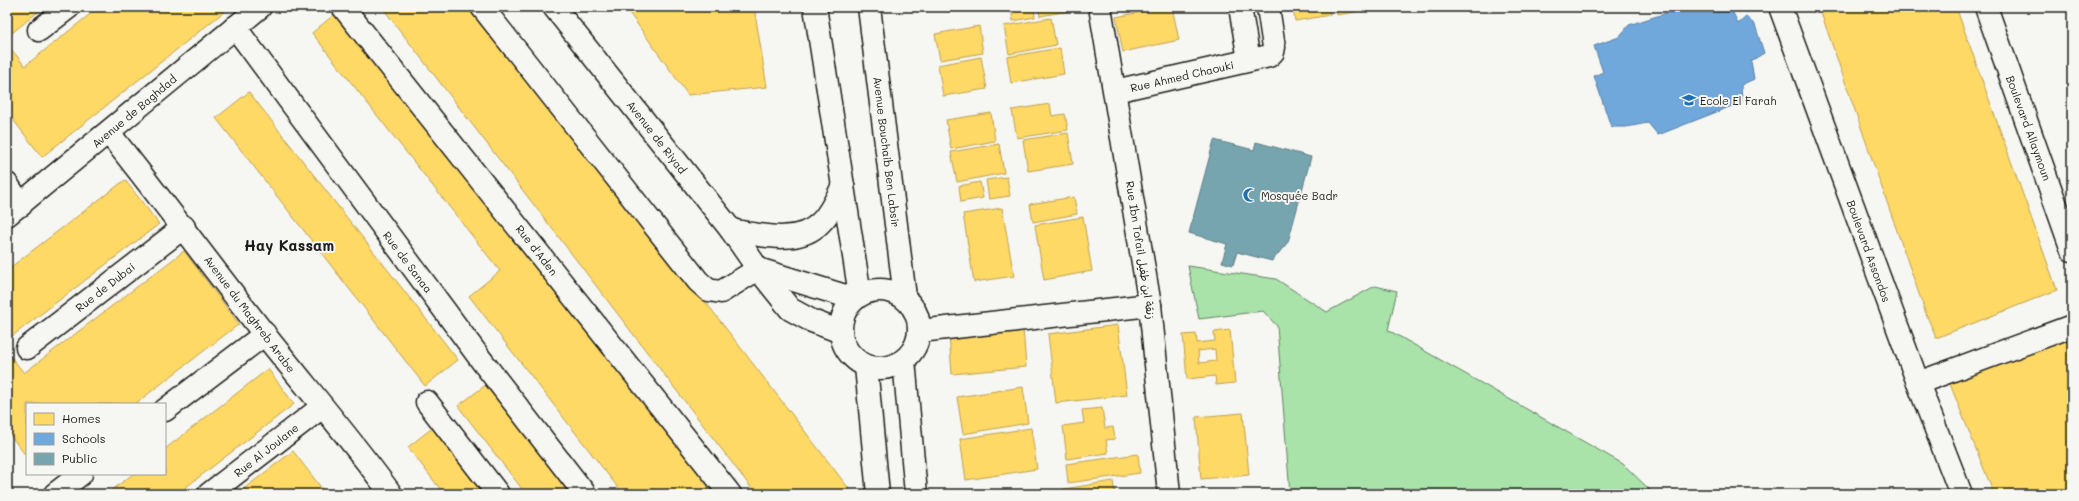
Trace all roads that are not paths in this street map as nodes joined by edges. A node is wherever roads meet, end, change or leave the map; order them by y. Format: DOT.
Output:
graph roads {
  1 [pos="69,7"];
  2 [pos="260,7"];
  3 [pos="343,7"];
  4 [pos="482,7"];
  5 [pos="554,7"];
  6 [pos="814,7"];
  7 [pos="869,7"];
  8 [pos="1100,7"];
  9 [pos="1240,7"];
  10 [pos="1268,7"];
  11 [pos="1780,7"];
  12 [pos="1986,7"];
  13 [pos="235,27"];
  14 [pos="40,30"];
  15 [pos="1249,60"];
  16 [pos="1115,92"];
  17 [pos="109,133"];
  18 [pos="7,184"];
  19 [pos="844,185"];
  20 [pos="14,210"];
  21 [pos="2067,221"];
  22 [pos="184,227"];
  23 [pos="732,230"];
  24 [pos="2072,250"];
  25 [pos="758,269"];
  26 [pos="857,297"];
  27 [pos="905,297"];
  28 [pos="1150,305"];
  29 [pos="2072,326"];
  30 [pos="920,331"];
  31 [pos="841,332"];
  32 [pos="264,334"];
  33 [pos="27,348"];
  34 [pos="904,360"];
  35 [pos="866,366"];
  36 [pos="1918,383"];
  37 [pos="427,402"];
  38 [pos="322,407"];
  39 [pos="166,409"];
  40 [pos="80,475"];
  41 [pos="55,494"];
  42 [pos="209,494"];
  43 [pos="391,494"];
  44 [pos="498,494"];
  45 [pos="585,494"];
  46 [pos="730,494"];
  47 [pos="878,494"];
  48 [pos="916,494"];
  49 [pos="1169,494"];
  50 [pos="1961,494"];
  1 -- 14 [label="street"];
  2 -- 13 [label="street, Avenue de Baghdad"];
  3 -- 46 [label="street, Rue d'Aden"];
  4 -- 25 [label="street"];
  5 -- 23 [label="street, Avenue de Riyad"];
  6 -- 19 [label="street"];
  7 -- 27 [label="street, Avenue Bouchaib Ben Labsir"];
  8 -- 16 [label="street, Rue Ibn Tofail زنقة ابن طفيل"];
  9 -- 15 [label="street, Rue Ahmed Chaouki"];
  10 -- 15 [label="street, Rue Ahmed Chaouki"];
  11 -- 36 [label="street, Boulevard Assondos"];
  12 -- 21 [label="street, Boulevard Allaymoun"];
  13 -- 17 [label="street, Avenue de Baghdad"];
  13 -- 45 [label="street, Rue de Sanaa"];
  15 -- 16 [label="street, Rue Ahmed Chaouki"];
  16 -- 28 [label="street, Rue Ibn Tofail زنقة ابن طفيل"];
  17 -- 20 [label="street, Avenue de Baghdad"];
  17 -- 22 [label="street, Avenue du Maghreb Arabe"];
  18 -- 20 [label="street"];
  19 -- 23 [label="street"];
  19 -- 26 [label="street"];
  21 -- 24 [label="street, Boulevard Allaymoun"];
  22 -- 32 [label="street, Avenue du Maghreb Arabe"];
  22 -- 33 [label="street, Rue de Dubai"];
  23 -- 25 [label="street, Avenue de Riyad"];
  25 -- 26 [label="street"];
  25 -- 31 [label="street, Avenue de Riyad"];
  26 -- 27 [label="street"];
  26 -- 31 [label="street"];
  27 -- 30 [label="street"];
  28 -- 30 [label="street"];
  28 -- 49 [label="street, Rue Ibn Tofail زنقة ابن طفيل"];
  29 -- 36 [label="street"];
  30 -- 34 [label="street"];
  31 -- 35 [label="street"];
  32 -- 38 [label="street, Avenue du Maghreb Arabe"];
  32 -- 39 [label="street"];
  34 -- 35 [label="street"];
  34 -- 48 [label="street"];
  35 -- 47 [label="street"];
  36 -- 50 [label="street, Boulevard Assondos"];
  37 -- 44 [label="street"];
  38 -- 42 [label="street, Rue Al Joulane"];
  38 -- 43 [label="street, Avenue du Maghreb Arabe"];
  40 -- 41 [label="street"];
}
